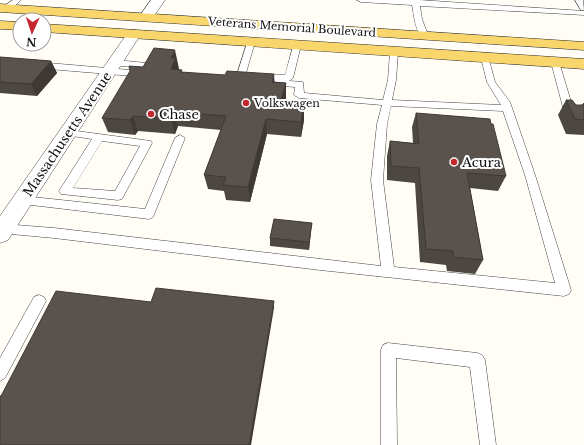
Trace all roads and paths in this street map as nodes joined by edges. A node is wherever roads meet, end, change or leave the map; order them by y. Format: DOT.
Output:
graph roads {
  1 [pos="158,0"];
  2 [pos="361,0"];
  3 [pos="579,0"];
  4 [pos="381,1"];
  5 [pos="415,2"];
  6 [pos="6,8"];
  7 [pos="584,8"];
  8 [pos="584,13"];
  9 [pos="146,17"];
  10 [pos="12,22"];
  11 [pos="52,22"];
  12 [pos="0,24"];
  13 [pos="12,25"];
  14 [pos="52,29"];
  15 [pos="134,34"];
  16 [pos="424,35"];
  17 [pos="250,42"];
  18 [pos="297,45"];
  19 [pos="584,46"];
  20 [pos="394,52"];
  21 [pos="485,58"];
  22 [pos="556,62"];
  23 [pos="584,64"];
  24 [pos="31,65"];
  25 [pos="112,67"];
  26 [pos="272,77"];
  27 [pos="386,102"];
  28 [pos="507,108"];
  29 [pos="570,116"];
  30 [pos="69,133"];
  31 [pos="98,137"];
  32 [pos="180,138"];
  33 [pos="23,200"];
  34 [pos="1,232"];
  35 [pos="388,271"];
  36 [pos="39,301"];
  37 [pos="0,372"];
  38 [pos="389,445"];
  39 [pos="488,445"];
  1 -- 9 [label="street"];
  2 -- 4 [label="lane"];
  3 -- 7 [label="lane"];
  4 -- 5 [label="lane"];
  5 -- 8 [label="lane"];
  5 -- 16 [label="lane"];
  6 -- 9 [label="main road, Veterans Memorial Boulevard"];
  9 -- 11 [label="main road"];
  9 -- 16 [label="main road, Veterans Memorial Boulevard"];
  10 -- 12 [label="main road"];
  12 -- 13 [label="main road"];
  14 -- 15 [label="main road, Veterans Memorial Boulevard"];
  15 -- 17 [label="main road, Veterans Memorial Boulevard"];
  15 -- 25 [label="street, Massachusetts Avenue"];
  16 -- 17 [label="main road"];
  16 -- 19 [label="main road, Veterans Memorial Boulevard"];
  17 -- 18 [label="main road, Veterans Memorial Boulevard"];
  17 -- 26 [label="lane"];
  18 -- 20 [label="main road, Veterans Memorial Boulevard"];
  18 -- 26 [label="lane"];
  20 -- 21 [label="main road, Veterans Memorial Boulevard"];
  20 -- 27 [label="lane"];
  21 -- 22 [label="main road, Veterans Memorial Boulevard"];
  21 -- 28 [label="lane"];
  22 -- 23 [label="main road, Veterans Memorial Boulevard"];
  22 -- 29 [label="lane"];
  24 -- 25 [label="lane"];
  25 -- 30 [label="street, Massachusetts Avenue"];
  26 -- 27 [label="lane"];
  27 -- 28 [label="lane"];
  27 -- 35 [label="lane"];
  28 -- 35 [label="lane"];
  30 -- 31 [label="lane"];
  30 -- 33 [label="street, Massachusetts Avenue"];
  31 -- 31 [label="lane"];
  32 -- 33 [label="lane"];
  33 -- 34 [label="street, Massachusetts Avenue"];
  34 -- 35 [label="lane"];
  36 -- 37 [label="lane"];
  38 -- 39 [label="lane"];
}
